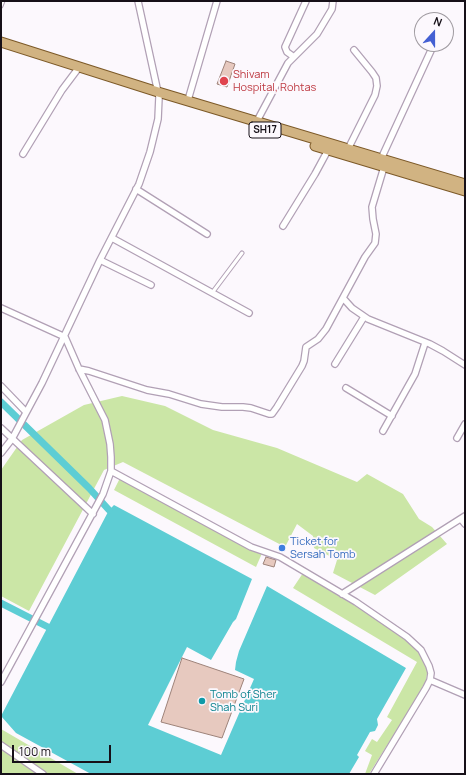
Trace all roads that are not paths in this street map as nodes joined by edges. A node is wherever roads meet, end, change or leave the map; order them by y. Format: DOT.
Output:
graph roads {
  1 [pos="3,1"];
  2 [pos="138,1"];
  3 [pos="217,1"];
  4 [pos="306,1"];
  5 [pos="333,1"];
  6 [pos="1,6"];
  7 [pos="2,44"];
  8 [pos="354,50"];
  9 [pos="431,52"];
  10 [pos="294,57"];
  11 [pos="67,64"];
  12 [pos="77,70"];
  13 [pos="159,94"];
  14 [pos="188,100"];
  15 [pos="257,121"];
  16 [pos="348,149"];
  17 [pos="328,150"];
  18 [pos="23,154"];
  19 [pos="382,163"];
  20 [pos="465,184"];
  21 [pos="136,189"];
  22 [pos="465,192"];
  23 [pos="283,226"];
  24 [pos="207,234"];
  25 [pos="112,238"];
  26 [pos="242,253"];
  27 [pos="100,260"];
  28 [pos="151,285"];
  29 [pos="212,293"];
  30 [pos="343,298"];
  31 [pos="1,308"];
  32 [pos="249,313"];
  33 [pos="364,317"];
  34 [pos="64,337"];
  35 [pos="425,343"];
  36 [pos="336,364"];
  37 [pos="465,365"];
  38 [pos="79,369"];
  39 [pos="1,386"];
  40 [pos="346,388"];
  41 [pos="26,414"];
  42 [pos="392,416"];
  43 [pos="465,424"];
  44 [pos="1,428"];
  45 [pos="383,431"];
  46 [pos="457,438"];
  47 [pos="12,439"];
  48 [pos="1,453"];
  49 [pos="111,471"];
  50 [pos="94,512"];
  51 [pos="463,517"];
  52 [pos="465,524"];
  53 [pos="342,594"];
  54 [pos="430,680"];
  55 [pos="1,682"];
  56 [pos="465,695"];
  57 [pos="1,744"];
  58 [pos="43,774"];
  59 [pos="374,774"];
  1 -- 6 [label="lane"];
  2 -- 13 [label="street"];
  3 -- 14 [label="street"];
  4 -- 10 [label="street"];
  5 -- 10 [label="street"];
  7 -- 11 [label="main road, SH17"];
  8 -- 16 [label="street"];
  9 -- 19 [label="street"];
  10 -- 15 [label="street"];
  11 -- 12 [label="main road, SH17"];
  11 -- 13 [label="main road, SH17"];
  12 -- 13 [label="main road, SH17"];
  12 -- 18 [label="street"];
  13 -- 14 [label="main road, SH17"];
  13 -- 17 [label="main road, SH17"];
  13 -- 21 [label="street"];
  14 -- 15 [label="main road, SH17"];
  15 -- 16 [label="main road, SH17"];
  16 -- 19 [label="main road, SH17"];
  17 -- 19 [label="main road, SH17"];
  17 -- 23 [label="street"];
  19 -- 20 [label="main road, SH17"];
  19 -- 22 [label="main road, SH17"];
  19 -- 30 [label="street"];
  21 -- 24 [label="street"];
  21 -- 25 [label="street"];
  25 -- 27 [label="street"];
  25 -- 29 [label="street"];
  26 -- 29 [label="lane"];
  27 -- 28 [label="street"];
  27 -- 34 [label="street"];
  29 -- 32 [label="street"];
  30 -- 33 [label="street"];
  30 -- 38 [label="street"];
  31 -- 34 [label="street"];
  33 -- 35 [label="street"];
  33 -- 36 [label="street"];
  34 -- 38 [label="street"];
  34 -- 41 [label="street"];
  35 -- 37 [label="street"];
  35 -- 42 [label="street"];
  38 -- 49 [label="street"];
  39 -- 41 [label="street"];
  40 -- 42 [label="street"];
  41 -- 47 [label="street"];
  42 -- 45 [label="street"];
  43 -- 46 [label="street"];
  44 -- 47 [label="street"];
  47 -- 48 [label="street"];
  47 -- 50 [label="street"];
  49 -- 50 [label="street"];
  49 -- 53 [label="street"];
  50 -- 55 [label="street"];
  51 -- 52 [label="street"];
  51 -- 53 [label="street"];
  53 -- 54 [label="street"];
  54 -- 56 [label="street"];
  54 -- 59 [label="street"];
  57 -- 58 [label="street"];
}
